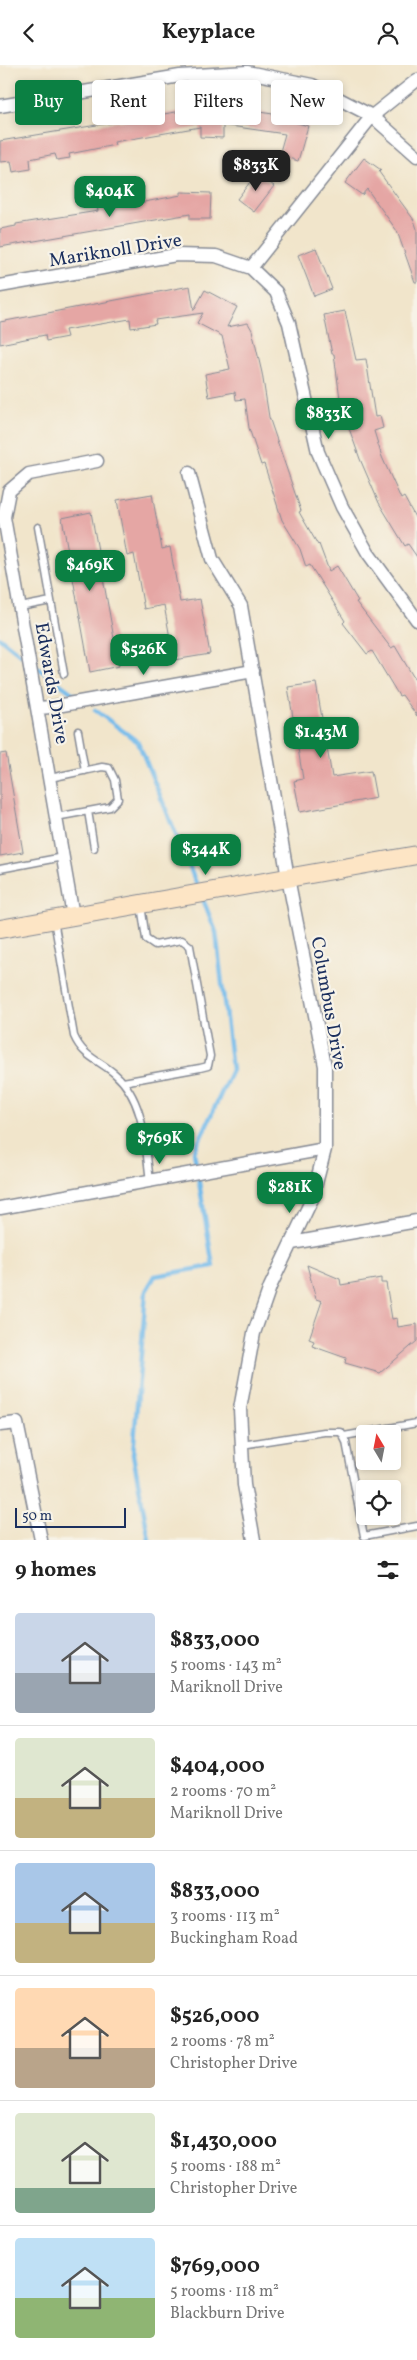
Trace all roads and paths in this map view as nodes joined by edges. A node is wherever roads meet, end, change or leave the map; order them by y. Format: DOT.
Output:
graph roads {
  1 [pos="417,80"];
  2 [pos="0,106"];
  3 [pos="372,116"];
  4 [pos="417,157"];
  5 [pos="252,268"];
  6 [pos="0,286"];
  7 [pos="97,461"];
  8 [pos="189,473"];
  9 [pos="38,527"];
  10 [pos="51,601"];
  11 [pos="20,607"];
  12 [pos="417,620"];
  13 [pos="253,671"];
  14 [pos="64,674"];
  15 [pos="38,708"];
  16 [pos="78,731"];
  17 [pos="86,771"];
  18 [pos="50,778"];
  19 [pos="88,811"];
  20 [pos="56,817"];
  21 [pos="94,848"];
  22 [pos="417,855"];
  23 [pos="63,857"];
  24 [pos="0,869"];
  25 [pos="288,877"];
  26 [pos="140,904"];
  27 [pos="73,916"];
  28 [pos="54,919"];
  29 [pos="0,929"];
  30 [pos="123,1082"];
  31 [pos="325,1149"];
  32 [pos="150,1181"];
  33 [pos="0,1208"];
  34 [pos="417,1221"];
  35 [pos="292,1243"];
  36 [pos="417,1423"];
  37 [pos="0,1425"];
  38 [pos="344,1436"];
  39 [pos="242,1445"];
  40 [pos="417,1526"];
  41 [pos="364,1538"];
  42 [pos="41,1540"];
  43 [pos="254,1540"];
  1 -- 3 [label="street"];
  2 -- 3 [label="street"];
  3 -- 4 [label="street"];
  3 -- 5 [label="street"];
  5 -- 6 [label="street, Mariknoll Drive"];
  5 -- 12 [label="street"];
  7 -- 11 [label="street, Edwards Drive"];
  8 -- 13 [label="street, Columbus Drive"];
  9 -- 10 [label="lane"];
  10 -- 11 [label="lane"];
  10 -- 14 [label="lane"];
  11 -- 15 [label="street, Edwards Drive"];
  13 -- 15 [label="street"];
  13 -- 25 [label="street, Columbus Drive"];
  15 -- 18 [label="street, Edwards Drive"];
  16 -- 17 [label="lane"];
  17 -- 18 [label="lane"];
  17 -- 19 [label="lane"];
  18 -- 20 [label="street, Edwards Drive"];
  19 -- 20 [label="lane"];
  19 -- 21 [label="lane"];
  20 -- 23 [label="street, Edwards Drive"];
  22 -- 25 [label="main road"];
  23 -- 24 [label="lane"];
  23 -- 27 [label="street, Edwards Drive"];
  25 -- 26 [label="main road"];
  25 -- 31 [label="street, Columbus Drive"];
  26 -- 27 [label="main road"];
  26 -- 30 [label="lane"];
  27 -- 28 [label="main road"];
  28 -- 29 [label="main road"];
  28 -- 30 [label="lane"];
  30 -- 32 [label="lane"];
  31 -- 32 [label="street"];
  31 -- 35 [label="street, Columbus Drive"];
  32 -- 33 [label="street"];
  34 -- 35 [label="street"];
  35 -- 39 [label="street, Columbus Drive"];
  36 -- 38 [label="lane"];
  37 -- 42 [label="street"];
  38 -- 39 [label="lane"];
  38 -- 41 [label="lane"];
  39 -- 43 [label="street, Columbus Drive"];
  40 -- 41 [label="lane"];
}
